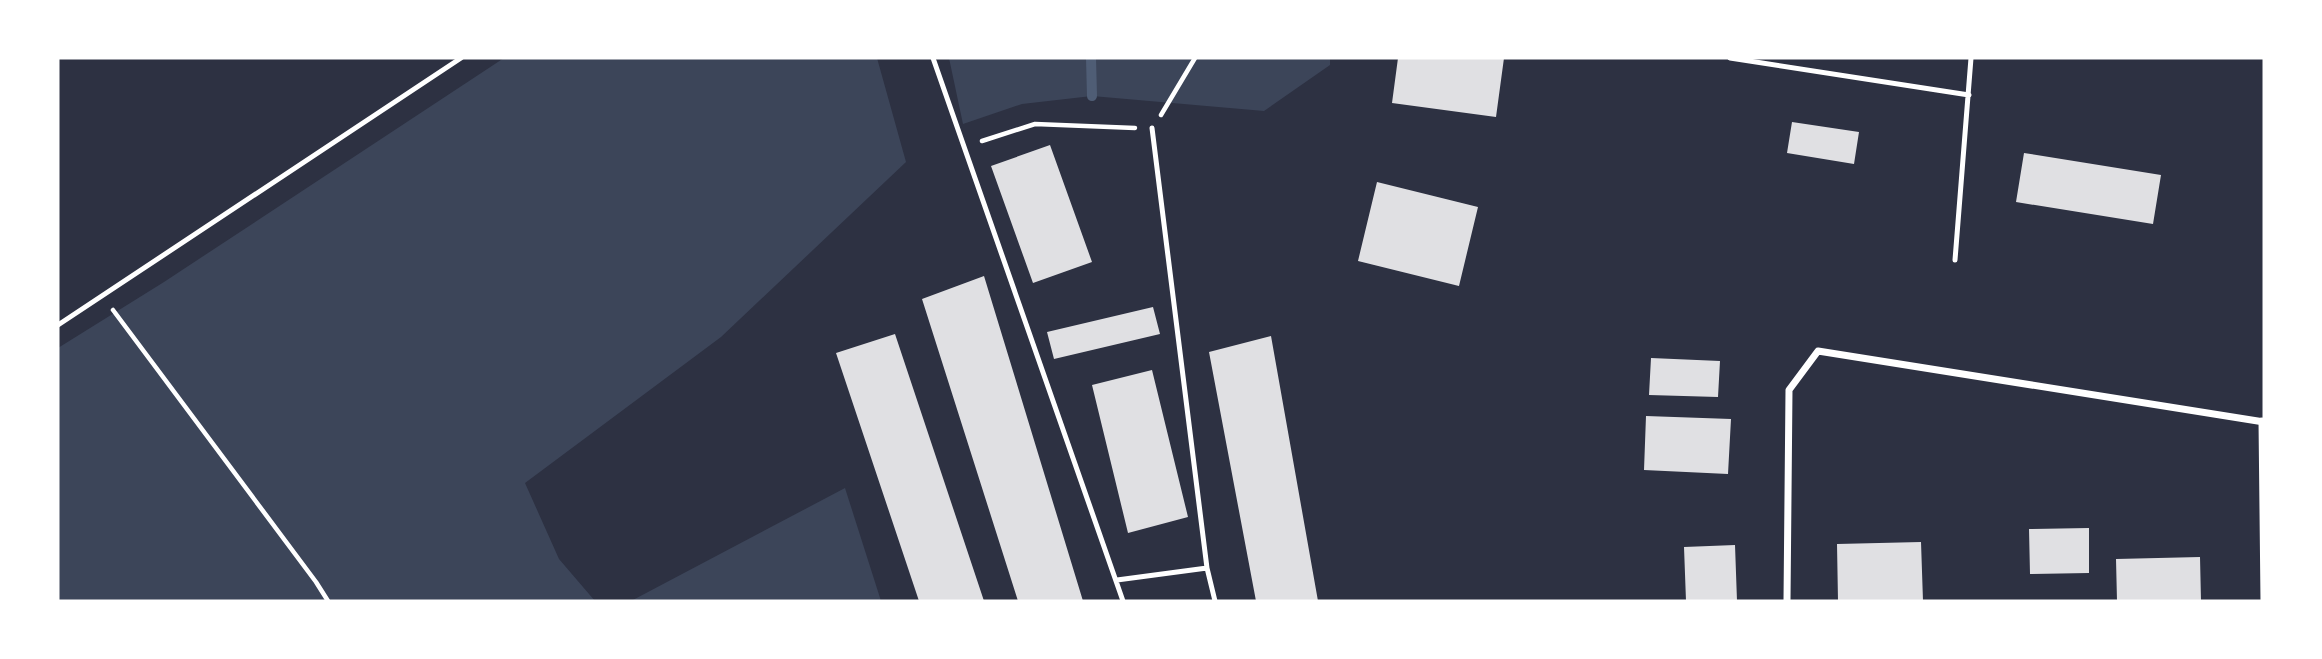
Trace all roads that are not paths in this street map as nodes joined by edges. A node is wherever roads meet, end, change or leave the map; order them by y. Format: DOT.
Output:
graph roads {
  1 [pos="461,58"];
  2 [pos="933,58"];
  3 [pos="1730,58"];
  4 [pos="1971,58"];
  5 [pos="1969,95"];
  6 [pos="1153,128"];
  7 [pos="1955,260"];
  8 [pos="58,325"];
  9 [pos="2263,421"];
  10 [pos="1207,568"];
  11 [pos="1117,580"];
  12 [pos="1123,601"];
  13 [pos="1215,601"];
  14 [pos="1787,601"];
  15 [pos="2264,601"];
  1 -- 8 [label="lane"];
  2 -- 11 [label="lane"];
  3 -- 5 [label="lane"];
  4 -- 5 [label="lane"];
  5 -- 7 [label="lane"];
  6 -- 10 [label="lane"];
  9 -- 14 [label="street"];
  9 -- 15 [label="street"];
  10 -- 11 [label="lane"];
  10 -- 13 [label="lane"];
  11 -- 12 [label="lane"];
}
